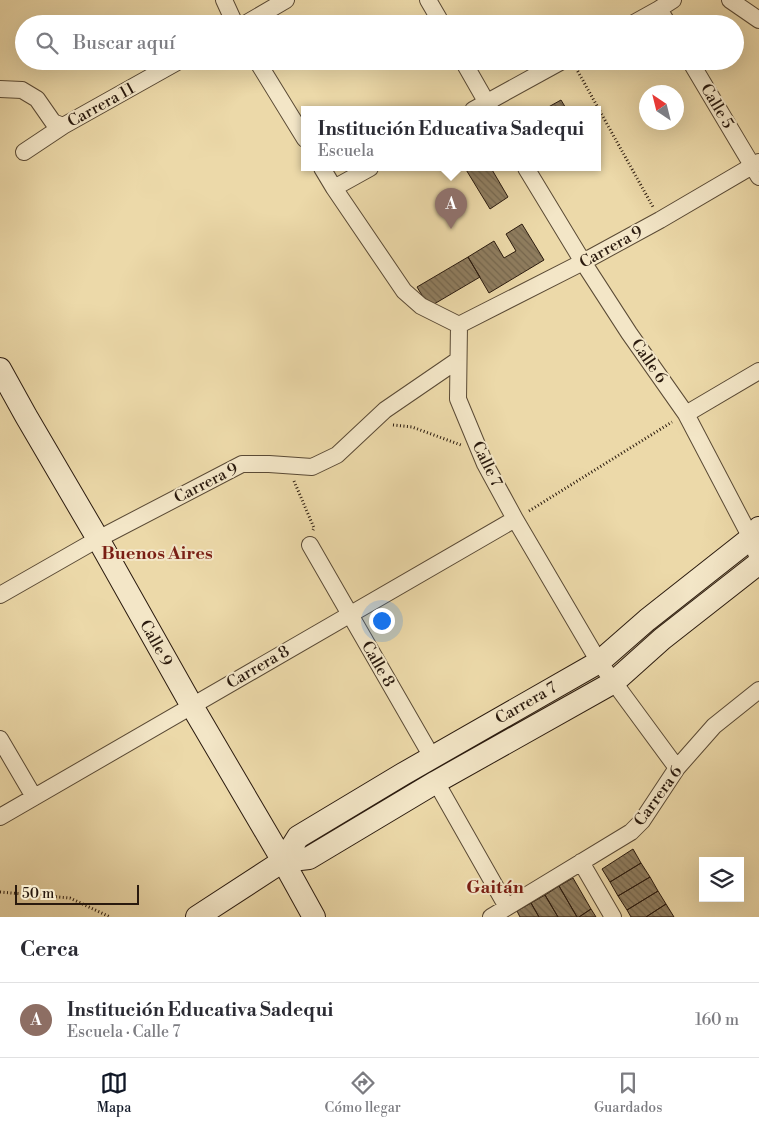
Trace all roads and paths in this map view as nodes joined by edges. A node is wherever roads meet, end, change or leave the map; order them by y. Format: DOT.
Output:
graph roads {
  1 [pos="224,0"];
  2 [pos="286,0"];
  3 [pos="428,0"];
  4 [pos="730,0"];
  5 [pos="666,4"];
  6 [pos="231,15"];
  7 [pos="260,15"];
  8 [pos="437,15"];
  9 [pos="647,15"];
  10 [pos="759,20"];
  11 [pos="163,70"];
  12 [pos="263,70"];
  13 [pos="467,70"];
  14 [pos="547,70"];
  15 [pos="577,70"];
  16 [pos="696,70"];
  17 [pos="0,90"];
  18 [pos="482,106"];
  19 [pos="486,106"];
  20 [pos="597,106"];
  21 [pos="601,113"];
  22 [pos="62,126"];
  23 [pos="301,132"];
  24 [pos="24,152"];
  25 [pos="757,168"];
  26 [pos="324,171"];
  27 [pos="365,171"];
  28 [pos="528,171"];
  29 [pos="334,188"];
  30 [pos="660,220"];
  31 [pos="583,262"];
  32 [pos="459,325"];
  33 [pos="458,360"];
  34 [pos="0,369"];
  35 [pos="759,371"];
  36 [pos="686,414"];
  37 [pos="364,430"];
  38 [pos="483,458"];
  39 [pos="284,465"];
  40 [pos="516,519"];
  41 [pos="755,533"];
  42 [pos="98,539"];
  43 [pos="310,545"];
  44 [pos="759,562"];
  45 [pos="0,595"];
  46 [pos="349,614"];
  47 [pos="599,662"];
  48 [pos="614,682"];
  49 [pos="759,690"];
  50 [pos="192,706"];
  51 [pos="0,739"];
  52 [pos="432,757"];
  53 [pos="677,768"];
  54 [pos="436,782"];
  55 [pos="34,797"];
  56 [pos="0,817"];
  57 [pos="283,861"];
  58 [pos="581,862"];
  59 [pos="0,892"];
  60 [pos="507,907"];
  61 [pos="110,917"];
  62 [pos="197,917"];
  63 [pos="314,917"];
  64 [pos="491,917"];
  65 [pos="613,917"];
  1 -- 6 [label="street"];
  2 -- 7 [label="street"];
  3 -- 8 [label="street"];
  4 -- 10 [label="street"];
  5 -- 9 [label="street"];
  11 -- 22 [label="street, Carrera 11"];
  12 -- 23 [label="street"];
  13 -- 18 [label="street"];
  14 -- 19 [label="street"];
  15 -- 20 [label="path"];
  16 -- 25 [label="street, Calle 5"];
  17 -- 22 [label="street"];
  21 -- 30 [label="path"];
  22 -- 24 [label="street, Carrera 11"];
  25 -- 30 [label="street, Carrera 9"];
  26 -- 29 [label="street"];
  27 -- 29 [label="street"];
  28 -- 31 [label="street, Calle 6"];
  29 -- 32 [label="street"];
  30 -- 31 [label="street, Carrera 9"];
  31 -- 32 [label="street, Carrera 9"];
  31 -- 36 [label="street, Calle 6"];
  32 -- 33 [label="street, Calle 7"];
  33 -- 37 [label="street, Carrera 9"];
  33 -- 38 [label="street, Calle 7"];
  34 -- 42 [label="main road, Calle 9"];
  35 -- 36 [label="street"];
  36 -- 40 [label="path"];
  36 -- 41 [label="street, Calle 6"];
  37 -- 38 [label="path"];
  37 -- 39 [label="street, Carrera 9"];
  38 -- 40 [label="street, Calle 7"];
  39 -- 42 [label="street, Carrera 9"];
  39 -- 43 [label="path"];
  40 -- 46 [label="street, Carrera 8"];
  40 -- 47 [label="street, Calle 7"];
  41 -- 44 [label="street, Calle 6"];
  41 -- 47 [label="main road, Carrera 7"];
  42 -- 45 [label="street, Carrera 9"];
  42 -- 50 [label="main road, Calle 9"];
  43 -- 46 [label="street, Calle 8"];
  44 -- 48 [label="main road, Carrera 7"];
  46 -- 50 [label="street, Carrera 8"];
  46 -- 52 [label="street, Calle 8"];
  47 -- 48 [label="street, Calle 7"];
  47 -- 52 [label="main road, Carrera 7"];
  48 -- 53 [label="street, Calle 7"];
  48 -- 54 [label="main road, Carrera 7"];
  49 -- 53 [label="street, Carrera 6"];
  50 -- 55 [label="street, Carrera 8"];
  50 -- 57 [label="main road, Calle 9"];
  51 -- 55 [label="street"];
  52 -- 57 [label="main road, Carrera 7"];
  53 -- 58 [label="street, Carrera 6"];
  54 -- 57 [label="main road, Carrera 7"];
  54 -- 60 [label="street"];
  55 -- 56 [label="street, Carrera 8"];
  57 -- 62 [label="main road, Carrera 7"];
  57 -- 63 [label="main road, Calle 9"];
  58 -- 60 [label="street, Carrera 6"];
  58 -- 65 [label="street"];
  59 -- 61 [label="path"];
  60 -- 64 [label="street, Carrera 6"];
}
